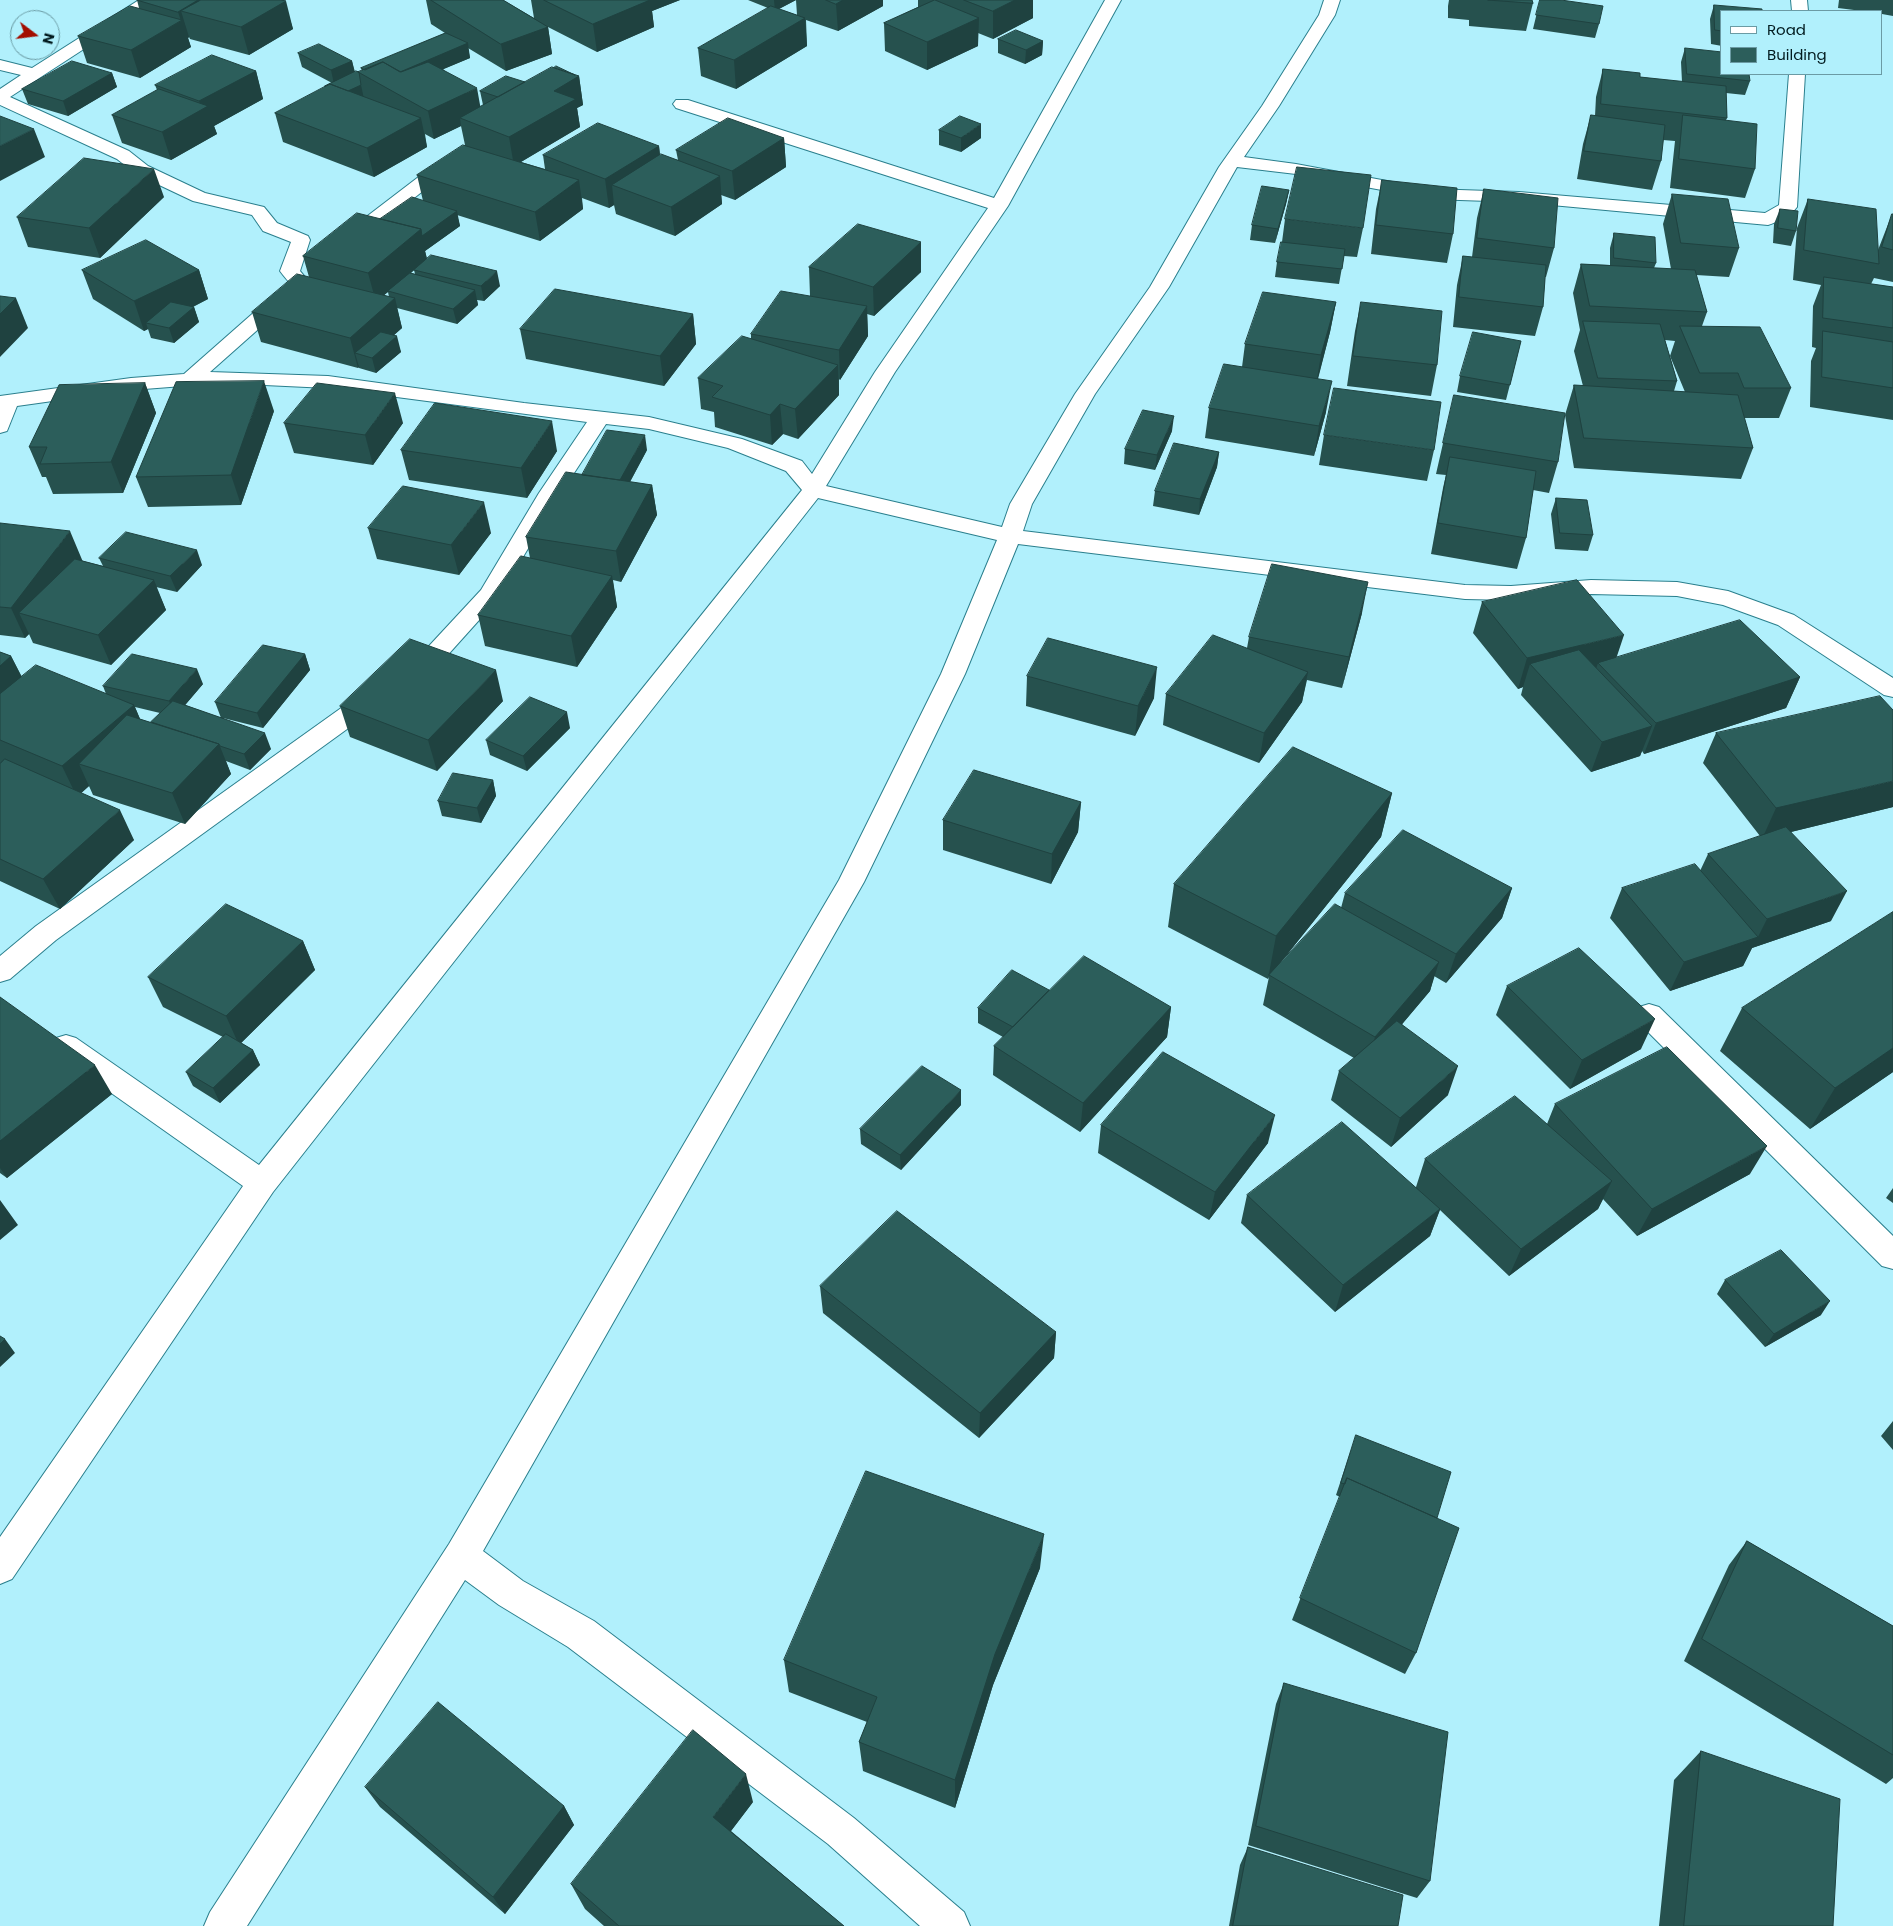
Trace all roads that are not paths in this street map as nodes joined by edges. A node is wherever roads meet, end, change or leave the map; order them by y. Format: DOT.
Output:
graph roads {
  1 [pos="152,0"];
  2 [pos="1113,0"];
  3 [pos="1332,0"];
  4 [pos="0,65"];
  5 [pos="36,74"];
  6 [pos="1796,75"];
  7 [pos="0,97"];
  8 [pos="682,104"];
  9 [pos="1232,161"];
  10 [pos="431,176"];
  11 [pos="999,206"];
  12 [pos="332,253"];
  13 [pos="189,380"];
  14 [pos="4,401"];
  15 [pos="600,418"];
  16 [pos="0,427"];
  17 [pos="813,490"];
  18 [pos="1010,536"];
  19 [pos="1893,689"];
  20 [pos="0,971"];
  21 [pos="1649,1015"];
  22 [pos="41,1029"];
  23 [pos="262,1183"];
  24 [pos="1893,1256"];
  25 [pos="461,1556"];
  26 [pos="0,1567"];
  27 [pos="224,1926"];
  28 [pos="950,1926"];
  1 -- 5 [label="street"];
  2 -- 11 [label="street"];
  3 -- 9 [label="street"];
  4 -- 5 [label="street"];
  5 -- 7 [label="street"];
  6 -- 9 [label="street"];
  7 -- 13 [label="street"];
  8 -- 11 [label="street"];
  9 -- 18 [label="street"];
  10 -- 12 [label="street"];
  11 -- 17 [label="street"];
  13 -- 14 [label="street"];
  13 -- 15 [label="street"];
  14 -- 16 [label="street"];
  15 -- 17 [label="street"];
  15 -- 20 [label="street"];
  17 -- 18 [label="street"];
  17 -- 23 [label="street"];
  18 -- 19 [label="street"];
  18 -- 25 [label="street"];
  21 -- 24 [label="street"];
  22 -- 23 [label="street"];
  23 -- 26 [label="street"];
  25 -- 27 [label="street"];
  25 -- 28 [label="street"];
}
